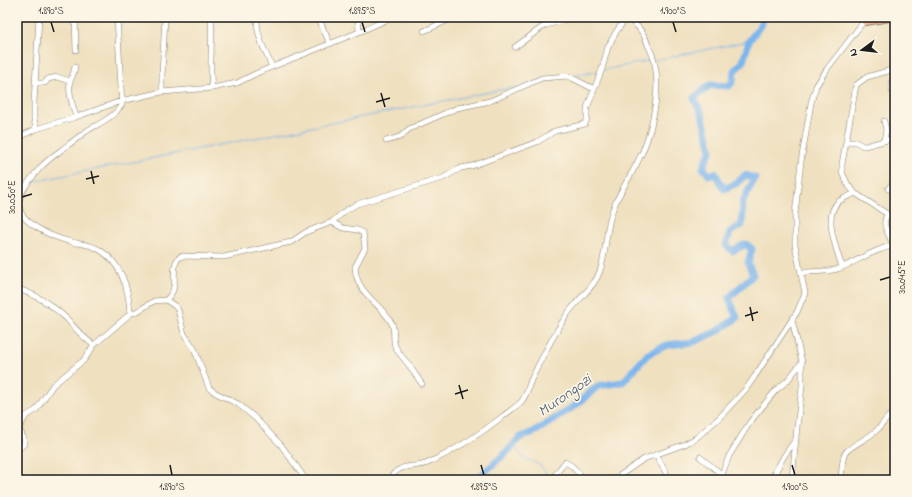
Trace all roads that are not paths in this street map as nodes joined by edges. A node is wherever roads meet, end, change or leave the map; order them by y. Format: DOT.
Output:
graph roads {
  1 [pos="39,17"];
  2 [pos="75,17"];
  3 [pos="117,17"];
  4 [pos="165,17"];
  5 [pos="211,17"];
  6 [pos="257,17"];
  7 [pos="318,17"];
  8 [pos="358,17"];
  9 [pos="393,17"];
  10 [pos="455,17"];
  11 [pos="572,17"];
  12 [pos="620,17"];
  13 [pos="895,17"];
  14 [pos="626,18"];
  15 [pos="863,19"];
  16 [pos="424,30"];
  17 [pos="359,32"];
  18 [pos="330,44"];
  19 [pos="515,47"];
  20 [pos="76,50"];
  21 [pos="75,67"];
  22 [pos="272,67"];
  23 [pos="895,69"];
  24 [pos="895,80"];
  25 [pos="70,82"];
  26 [pos="36,83"];
  27 [pos="212,88"];
  28 [pos="594,89"];
  29 [pos="892,91"];
  30 [pos="162,92"];
  31 [pos="122,101"];
  32 [pos="76,117"];
  33 [pos="884,121"];
  34 [pos="36,129"];
  35 [pos="17,138"];
  36 [pos="895,138"];
  37 [pos="884,140"];
  38 [pos="386,141"];
  39 [pos="846,142"];
  40 [pos="895,181"];
  41 [pos="888,189"];
  42 [pos="855,193"];
  43 [pos="887,215"];
  44 [pos="895,219"];
  45 [pos="332,222"];
  46 [pos="892,246"];
  47 [pos="895,262"];
  48 [pos="843,267"];
  49 [pos="801,273"];
  50 [pos="17,289"];
  51 [pos="166,300"];
  52 [pos="130,314"];
  53 [pos="792,320"];
  54 [pos="94,345"];
  55 [pos="802,362"];
  56 [pos="422,384"];
  57 [pos="895,412"];
  58 [pos="26,416"];
  59 [pos="17,419"];
  60 [pos="796,439"];
  61 [pos="17,450"];
  62 [pos="656,454"];
  63 [pos="700,457"];
  64 [pos="666,473"];
  65 [pos="721,476"];
  66 [pos="306,480"];
  67 [pos="389,480"];
  68 [pos="550,480"];
  69 [pos="585,480"];
  70 [pos="613,480"];
  71 [pos="729,480"];
  72 [pos="771,480"];
  73 [pos="792,480"];
  74 [pos="840,480"];
  1 -- 26 [label="street"];
  2 -- 20 [label="street"];
  3 -- 31 [label="street"];
  4 -- 30 [label="street"];
  5 -- 27 [label="street"];
  6 -- 22 [label="street"];
  7 -- 18 [label="street"];
  8 -- 17 [label="street"];
  9 -- 17 [label="street"];
  10 -- 16 [label="street"];
  11 -- 19 [label="street"];
  12 -- 14 [label="street"];
  13 -- 15 [label="main road"];
  14 -- 28 [label="street"];
  14 -- 67 [label="street"];
  15 -- 49 [label="street"];
  17 -- 18 [label="street"];
  18 -- 22 [label="street"];
  21 -- 25 [label="street"];
  22 -- 27 [label="street"];
  23 -- 39 [label="street"];
  24 -- 29 [label="street"];
  25 -- 26 [label="street"];
  25 -- 32 [label="street"];
  26 -- 34 [label="street"];
  27 -- 30 [label="street"];
  28 -- 38 [label="street"];
  28 -- 45 [label="street"];
  30 -- 31 [label="street"];
  31 -- 32 [label="street"];
  31 -- 52 [label="street"];
  32 -- 34 [label="street"];
  33 -- 37 [label="street"];
  34 -- 35 [label="street"];
  36 -- 37 [label="street"];
  37 -- 39 [label="street"];
  39 -- 42 [label="street"];
  40 -- 41 [label="street"];
  42 -- 43 [label="street"];
  42 -- 48 [label="street"];
  43 -- 44 [label="street"];
  43 -- 46 [label="street"];
  45 -- 51 [label="street"];
  45 -- 56 [label="street"];
  46 -- 47 [label="street"];
  46 -- 48 [label="street"];
  48 -- 49 [label="street"];
  49 -- 53 [label="street"];
  50 -- 54 [label="street"];
  51 -- 52 [label="street"];
  51 -- 66 [label="street"];
  52 -- 54 [label="street"];
  53 -- 55 [label="street"];
  53 -- 62 [label="street"];
  54 -- 58 [label="street"];
  55 -- 60 [label="street"];
  55 -- 65 [label="street"];
  57 -- 74 [label="street"];
  58 -- 59 [label="street"];
  58 -- 61 [label="street"];
  60 -- 72 [label="street"];
  60 -- 73 [label="street"];
  62 -- 64 [label="street"];
  62 -- 70 [label="street"];
  63 -- 65 [label="street"];
  65 -- 71 [label="street"];
  68 -- 69 [label="street"];
}
